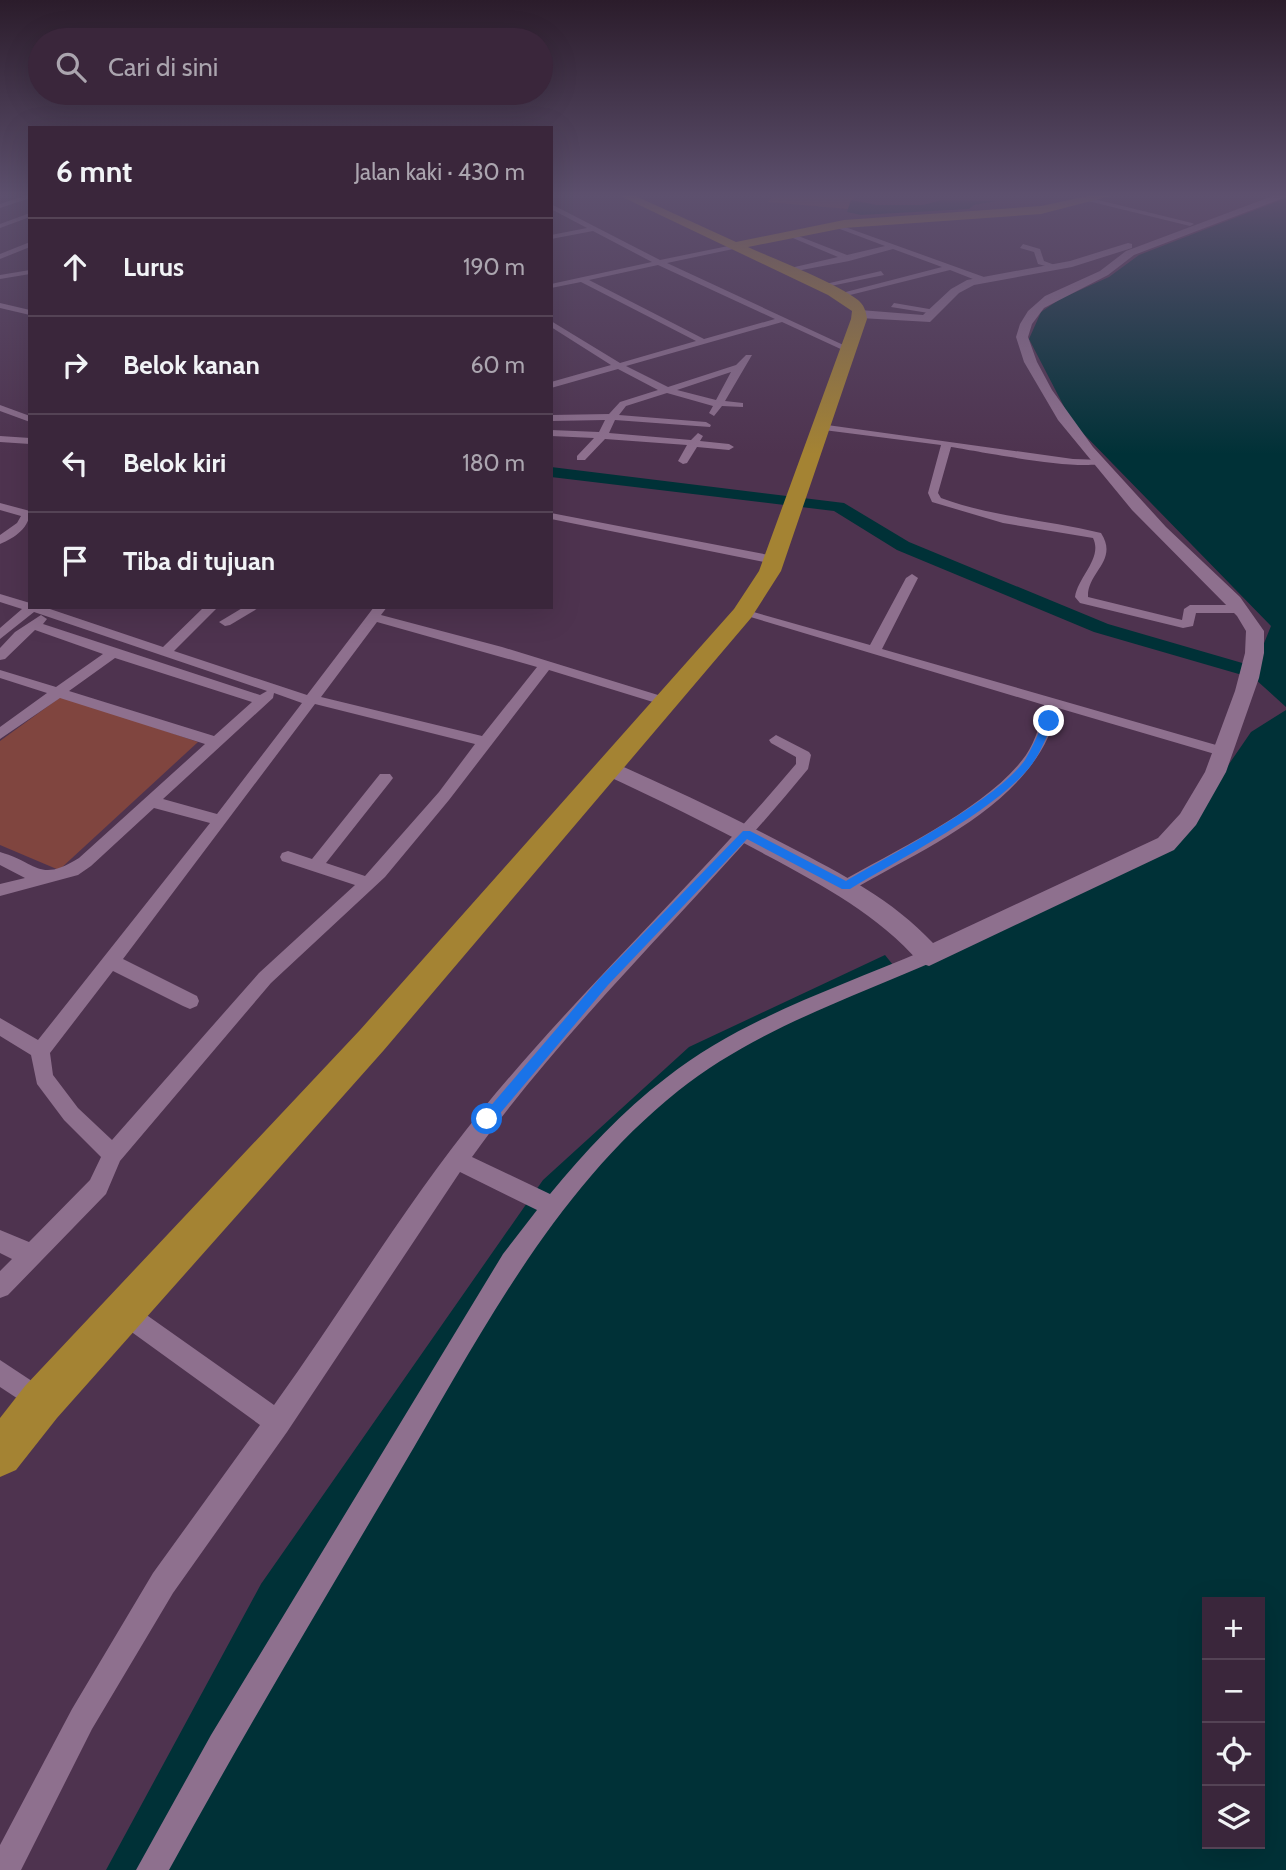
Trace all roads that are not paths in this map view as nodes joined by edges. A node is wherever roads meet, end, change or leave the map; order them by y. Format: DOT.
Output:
graph roads {
  1 [pos="582,280"];
  2 [pos="583,280"];
  3 [pos="697,280"];
  4 [pos="809,280"];
  5 [pos="847,280"];
  6 [pos="902,280"];
  7 [pos="977,280"];
  8 [pos="1089,280"];
  9 [pos="553,286"];
  10 [pos="821,286"];
  11 [pos="841,296"];
  12 [pos="894,304"];
  13 [pos="0,305"];
  14 [pos="28,312"];
  15 [pos="935,312"];
  16 [pos="860,314"];
  17 [pos="783,320"];
  18 [pos="553,324"];
  19 [pos="704,342"];
  20 [pos="850,343"];
  21 [pos="748,356"];
  22 [pos="618,366"];
  23 [pos="739,367"];
  24 [pos="553,384"];
  25 [pos="667,392"];
  26 [pos="719,404"];
  27 [pos="740,405"];
  28 [pos="0,408"];
  29 [pos="611,417"];
  30 [pos="28,418"];
  31 [pos="553,418"];
  32 [pos="706,425"];
  33 [pos="820,427"];
  34 [pos="553,433"];
  35 [pos="601,436"];
  36 [pos="0,439"];
  37 [pos="28,441"];
  38 [pos="694,443"];
  39 [pos="947,443"];
  40 [pos="729,447"];
  41 [pos="581,458"];
  42 [pos="683,461"];
  43 [pos="1099,462"];
  44 [pos="0,506"];
  45 [pos="553,519"];
  46 [pos="25,525"];
  47 [pos="0,540"];
  48 [pos="774,560"];
  49 [pos="912,578"];
  50 [pos="0,598"];
  51 [pos="28,605"];
  52 [pos="28,608"];
  53 [pos="39,609"];
  54 [pos="210,609"];
  55 [pos="250,609"];
  56 [pos="1240,609"];
  57 [pos="377,612"];
  58 [pos="50,613"];
  59 [pos="743,613"];
  60 [pos="225,622"];
  61 [pos="33,625"];
  62 [pos="0,635"];
  63 [pos="874,651"];
  64 [pos="113,653"];
  65 [pos="164,653"];
  66 [pos="0,656"];
  67 [pos="545,666"];
  68 [pos="0,674"];
  69 [pos="274,690"];
  70 [pos="60,691"];
  71 [pos="262,700"];
  72 [pos="312,700"];
  73 [pos="666,702"];
  74 [pos="1052,702"];
  75 [pos="0,734"];
  76 [pos="776,740"];
  77 [pos="216,742"];
  78 [pos="486,743"];
  79 [pos="1225,752"];
  80 [pos="608,768"];
  81 [pos="385,778"];
  82 [pos="153,802"];
  83 [pos="221,820"];
  84 [pos="746,834"];
  85 [pos="288,857"];
  86 [pos="0,858"];
  87 [pos="315,866"];
  88 [pos="45,879"];
  89 [pos="368,883"];
  90 [pos="846,886"];
  91 [pos="0,890"];
  92 [pos="929,956"];
  93 [pos="109,960"];
  94 [pos="190,1001"];
  95 [pos="0,1026"];
  96 [pos="40,1051"];
  97 [pos="113,1154"];
  98 [pos="457,1160"];
  99 [pos="553,1207"];
  100 [pos="0,1241"];
  101 [pos="32,1254"];
  102 [pos="0,1287"];
  103 [pos="123,1311"];
  104 [pos="0,1372"];
  105 [pos="41,1402"];
  106 [pos="278,1423"];
  107 [pos="0,1454"];
  108 [pos="4,1870"];
  109 [pos="152,1870"];
  1 -- 9 [label="street"];
  2 -- 19 [label="street"];
  3 -- 17 [label="street"];
  4 -- 10 [label="highway"];
  5 -- 10 [label="street"];
  6 -- 11 [label="street"];
  7 -- 15 [label="street"];
  8 -- 43 [label="street"];
  10 -- 11 [label="highway"];
  11 -- 16 [label="highway"];
  12 -- 15 [label="street"];
  13 -- 14 [label="street"];
  15 -- 16 [label="street"];
  16 -- 20 [label="highway"];
  17 -- 19 [label="street"];
  17 -- 20 [label="street"];
  18 -- 22 [label="street"];
  19 -- 22 [label="street"];
  20 -- 33 [label="highway"];
  21 -- 23 [label="street"];
  22 -- 24 [label="street"];
  22 -- 25 [label="street"];
  23 -- 25 [label="street"];
  23 -- 26 [label="street"];
  25 -- 26 [label="street"];
  25 -- 29 [label="street"];
  26 -- 27 [label="street"];
  26 -- 32 [label="street"];
  28 -- 30 [label="street"];
  29 -- 31 [label="street"];
  29 -- 32 [label="street"];
  29 -- 35 [label="street"];
  32 -- 38 [label="street"];
  33 -- 39 [label="street"];
  33 -- 48 [label="highway"];
  34 -- 35 [label="street"];
  35 -- 38 [label="street"];
  35 -- 41 [label="street"];
  36 -- 37 [label="street"];
  38 -- 40 [label="street"];
  38 -- 42 [label="street"];
  39 -- 43 [label="street"];
  39 -- 56 [label="street"];
  43 -- 56 [label="street"];
  44 -- 46 [label="street"];
  45 -- 48 [label="street"];
  46 -- 47 [label="street"];
  48 -- 59 [label="highway"];
  49 -- 63 [label="street"];
  50 -- 51 [label="street"];
  52 -- 62 [label="street"];
  53 -- 58 [label="street"];
  54 -- 65 [label="street"];
  55 -- 60 [label="street"];
  56 -- 79 [label="street"];
  57 -- 67 [label="street"];
  57 -- 72 [label="street"];
  58 -- 61 [label="street"];
  58 -- 65 [label="street"];
  59 -- 63 [label="street"];
  59 -- 73 [label="highway"];
  61 -- 64 [label="street"];
  61 -- 66 [label="street"];
  63 -- 74 [label="street"];
  64 -- 70 [label="street"];
  64 -- 71 [label="street"];
  65 -- 69 [label="street"];
  67 -- 73 [label="street"];
  67 -- 78 [label="street"];
  68 -- 70 [label="street"];
  69 -- 71 [label="street"];
  69 -- 72 [label="street"];
  70 -- 75 [label="street"];
  70 -- 77 [label="street"];
  71 -- 77 [label="street"];
  72 -- 78 [label="street"];
  72 -- 83 [label="street"];
  73 -- 80 [label="highway"];
  74 -- 79 [label="street"];
  74 -- 90 [label="street"];
  76 -- 84 [label="street"];
  77 -- 82 [label="street"];
  78 -- 89 [label="street"];
  79 -- 92 [label="street"];
  80 -- 84 [label="street"];
  80 -- 103 [label="highway"];
  81 -- 87 [label="street"];
  82 -- 83 [label="street"];
  82 -- 88 [label="street"];
  83 -- 93 [label="street"];
  84 -- 90 [label="street"];
  84 -- 98 [label="street"];
  85 -- 87 [label="street"];
  86 -- 88 [label="street"];
  87 -- 89 [label="street"];
  88 -- 91 [label="street"];
  89 -- 97 [label="street"];
  90 -- 92 [label="street"];
  92 -- 99 [label="street"];
  93 -- 94 [label="street"];
  93 -- 96 [label="street"];
  95 -- 96 [label="street"];
  96 -- 97 [label="street"];
  97 -- 101 [label="street"];
  98 -- 99 [label="street"];
  98 -- 106 [label="street"];
  99 -- 109 [label="street"];
  100 -- 101 [label="street"];
  101 -- 102 [label="street"];
  103 -- 105 [label="highway"];
  103 -- 106 [label="street"];
  104 -- 105 [label="street"];
  105 -- 107 [label="highway"];
  106 -- 108 [label="street"];
}
